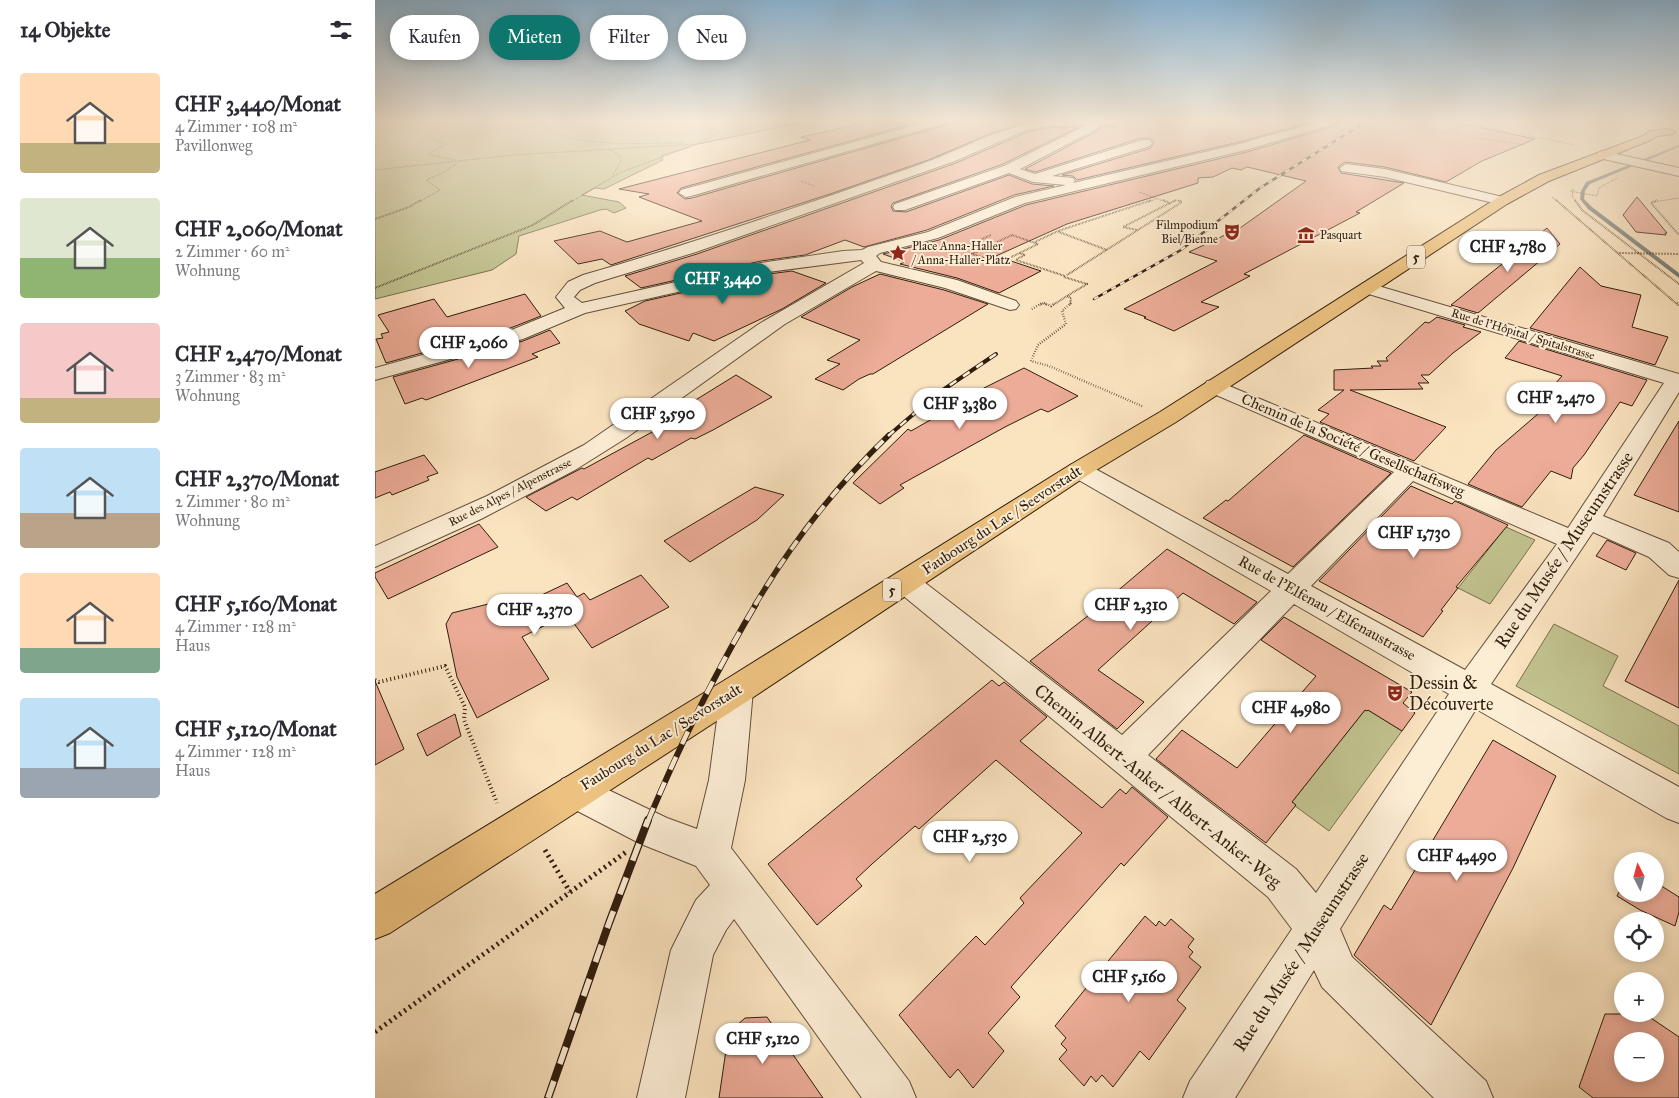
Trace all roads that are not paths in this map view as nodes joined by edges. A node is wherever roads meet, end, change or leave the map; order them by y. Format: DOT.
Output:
graph roads {
  1 [pos="757,172"];
  2 [pos="909,172"];
  3 [pos="999,172"];
  4 [pos="1018,172"];
  5 [pos="1052,172"];
  6 [pos="1135,172"];
  7 [pos="1379,172"];
  8 [pos="1559,172"];
  9 [pos="1033,178"];
  10 [pos="1087,183"];
  11 [pos="686,192"];
  12 [pos="1503,201"];
  13 [pos="900,206"];
  14 [pos="869,260"];
  15 [pos="1368,288"];
  16 [pos="1010,305"];
  17 [pos="579,309"];
  18 [pos="375,374"];
  19 [pos="1678,380"];
  20 [pos="1215,386"];
  21 [pos="1079,470"];
  22 [pos="1410,470"];
  23 [pos="1581,531"];
  24 [pos="375,557"];
  25 [pos="1679,568"];
  26 [pos="905,582"];
  27 [pos="1292,589"];
  28 [pos="1471,688"];
  29 [pos="737,690"];
  30 [pos="1123,758"];
  31 [pos="575,791"];
  32 [pos="1679,806"];
  33 [pos="710,853"];
  34 [pos="735,887"];
  35 [pos="375,918"];
  36 [pos="1317,927"];
  37 [pos="661,1098"];
  38 [pos="892,1098"];
  39 [pos="1207,1098"];
  40 [pos="1469,1098"];
  1 -- 11 [label="street"];
  2 -- 17 [label="street"];
  3 -- 13 [label="street"];
  4 -- 9 [label="street"];
  5 -- 9 [label="street"];
  6 -- 10 [label="street, Rue des Alpes / Alpenstrasse"];
  7 -- 12 [label="street"];
  8 -- 12 [label="main road, Faubourg du Lac / Seevorstadt / 5"];
  9 -- 10 [label="street"];
  10 -- 14 [label="street, Rue des Alpes / Alpenstrasse"];
  12 -- 15 [label="main road, Faubourg du Lac / Seevorstadt / 5"];
  14 -- 16 [label="street"];
  14 -- 17 [label="street"];
  14 -- 24 [label="street, Rue des Alpes / Alpenstrasse"];
  15 -- 19 [label="street, Rue de l'Hôpital / Spitalstrasse"];
  15 -- 20 [label="main road, Faubourg du Lac / Seevorstadt / 5"];
  17 -- 18 [label="street"];
  19 -- 23 [label="street, Rue du Musée / Museumstrasse"];
  20 -- 21 [label="main road, Faubourg du Lac / Seevorstadt / 5"];
  20 -- 22 [label="street, Chemin de la Société / Gesellschaftsweg"];
  21 -- 26 [label="main road, Faubourg du Lac / Seevorstadt / 5"];
  21 -- 27 [label="street, Rue de l'Elfenau / Elfenaustrasse"];
  22 -- 23 [label="street, Chemin de la Société / Gesellschaftsweg"];
  22 -- 27 [label="street"];
  23 -- 25 [label="street, Chemin de la Société / Gesellschaftsweg"];
  23 -- 28 [label="street, Rue du Musée / Museumstrasse"];
  26 -- 29 [label="main road, Faubourg du Lac / Seevorstadt / 5"];
  26 -- 30 [label="street, Chemin Albert-Anker / Albert-Anker-Weg"];
  27 -- 28 [label="street, Rue de l'Elfenau / Elfenaustrasse"];
  27 -- 30 [label="street"];
  28 -- 32 [label="street, Rue de l'Elfenau / Elfenaustrasse"];
  28 -- 36 [label="street, Rue du Musée / Museumstrasse"];
  29 -- 31 [label="main road, Faubourg du Lac / Seevorstadt / 5"];
  29 -- 33 [label="street"];
  30 -- 36 [label="street, Chemin Albert-Anker / Albert-Anker-Weg"];
  31 -- 33 [label="street"];
  31 -- 35 [label="main road, Faubourg du Lac / Seevorstadt / 5"];
  33 -- 34 [label="street"];
  34 -- 37 [label="street"];
  34 -- 38 [label="street"];
  36 -- 39 [label="street, Rue du Musée / Museumstrasse"];
  36 -- 40 [label="street, Chemin Albert-Anker / Albert-Anker-Weg"];
}
